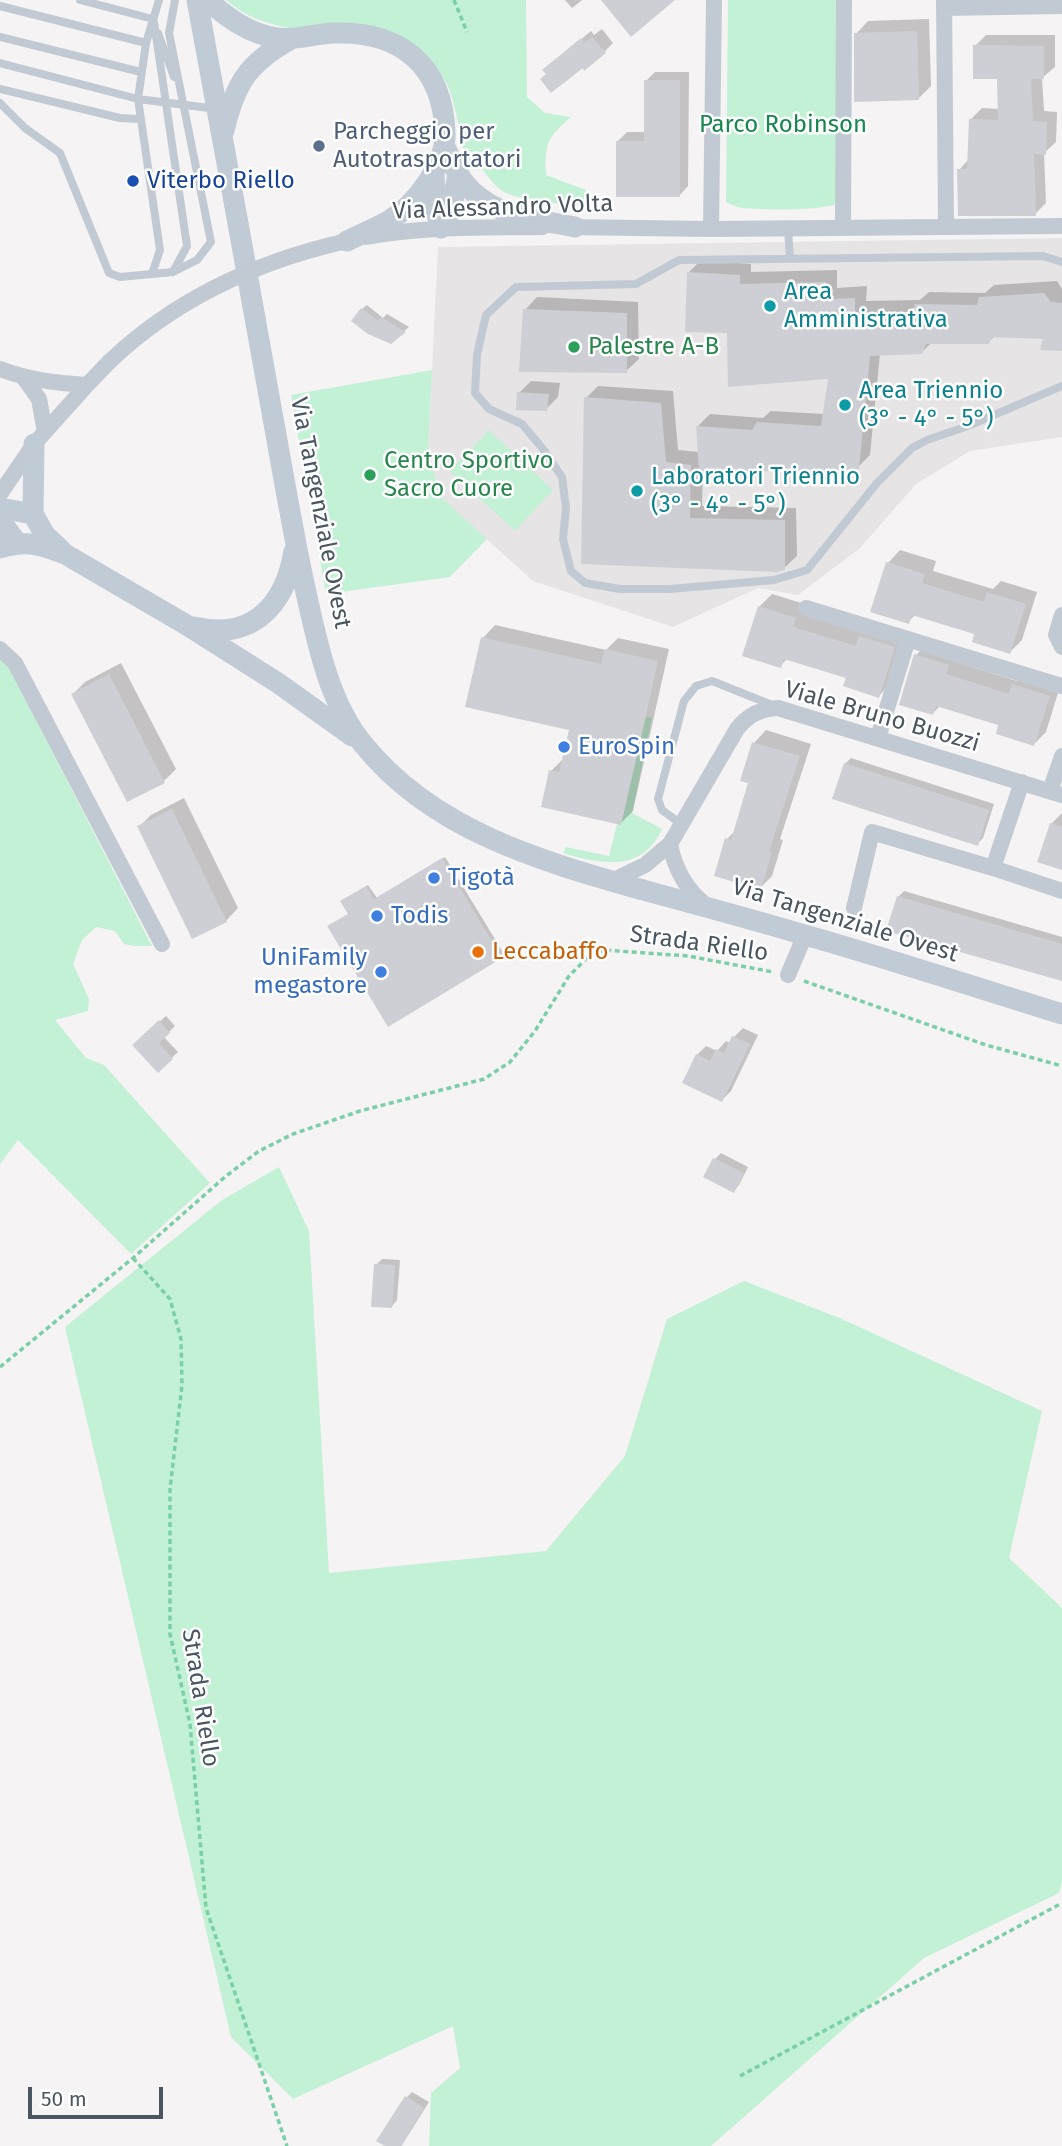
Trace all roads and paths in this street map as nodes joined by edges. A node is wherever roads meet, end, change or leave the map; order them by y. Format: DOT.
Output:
graph roads {
  1 [pos="1,0"];
  2 [pos="80,0"];
  3 [pos="159,0"];
  4 [pos="175,0"];
  5 [pos="197,0"];
  6 [pos="208,0"];
  7 [pos="454,0"];
  8 [pos="714,0"];
  9 [pos="844,0"];
  10 [pos="944,4"];
  11 [pos="0,5"];
  12 [pos="1062,6"];
  13 [pos="153,19"];
  14 [pos="467,32"];
  15 [pos="0,37"];
  16 [pos="291,39"];
  17 [pos="146,43"];
  18 [pos="0,63"];
  19 [pos="141,72"];
  20 [pos="0,89"];
  21 [pos="138,99"];
  22 [pos="0,103"];
  23 [pos="164,104"];
  24 [pos="185,106"];
  25 [pos="216,109"];
  26 [pos="139,119"];
  27 [pos="222,136"];
  28 [pos="445,147"];
  29 [pos="434,173"];
  30 [pos="458,174"];
  31 [pos="844,226"];
  32 [pos="946,226"];
  33 [pos="1062,226"];
  34 [pos="575,227"];
  35 [pos="441,228"];
  36 [pos="788,228"];
  37 [pos="711,229"];
  38 [pos="347,241"];
  39 [pos="790,259"];
  40 [pos="1062,262"];
  41 [pos="173,272"];
  42 [pos="152,274"];
  43 [pos="0,369"];
  44 [pos="24,378"];
  45 [pos="87,384"];
  46 [pos="1062,386"];
  47 [pos="39,399"];
  48 [pos="69,405"];
  49 [pos="39,438"];
  50 [pos="0,494"];
  51 [pos="0,508"];
  52 [pos="33,514"];
  53 [pos="0,520"];
  54 [pos="295,542"];
  55 [pos="9,545"];
  56 [pos="65,554"];
  57 [pos="806,608"];
  58 [pos="1062,615"];
  59 [pos="185,624"];
  60 [pos="908,639"];
  61 [pos="1062,647"];
  62 [pos="0,649"];
  63 [pos="1062,686"];
  64 [pos="778,708"];
  65 [pos="878,738"];
  66 [pos="361,743"];
  67 [pos="1062,756"];
  68 [pos="1022,782"];
  69 [pos="1056,793"];
  70 [pos="681,824"];
  71 [pos="670,844"];
  72 [pos="993,868"];
  73 [pos="612,881"];
  74 [pos="1062,891"];
  75 [pos="710,908"];
  76 [pos="854,908"];
  77 [pos="805,935"];
  78 [pos="162,944"];
  79 [pos="788,975"];
  80 [pos="1062,1014"];
  81 [pos="1062,1066"];
  82 [pos="133,1258"];
  83 [pos="0,1367"];
  84 [pos="1062,1903"];
  85 [pos="740,2077"];
  86 [pos="287,2146"];
  1 -- 11 [label="lane"];
  2 -- 13 [label="lane"];
  3 -- 13 [label="lane"];
  4 -- 24 [label="lane"];
  5 -- 25 [label="main road, Via Tangenziale Ovest"];
  6 -- 16 [label="main road"];
  7 -- 14 [label="path"];
  8 -- 37 [label="street"];
  9 -- 31 [label="street"];
  10 -- 12 [label="street"];
  10 -- 32 [label="street"];
  11 -- 17 [label="lane"];
  13 -- 17 [label="lane"];
  13 -- 23 [label="lane"];
  13 -- 24 [label="lane"];
  15 -- 19 [label="lane"];
  16 -- 27 [label="main road"];
  16 -- 28 [label="main road"];
  17 -- 19 [label="lane"];
  18 -- 21 [label="lane"];
  19 -- 21 [label="lane"];
  20 -- 26 [label="lane"];
  21 -- 23 [label="lane"];
  21 -- 26 [label="lane"];
  22 -- 42 [label="lane"];
  23 -- 24 [label="lane"];
  23 -- 41 [label="lane"];
  24 -- 25 [label="lane"];
  24 -- 41 [label="lane"];
  25 -- 27 [label="main road, Via Tangenziale Ovest"];
  26 -- 42 [label="lane"];
  27 -- 54 [label="main road, Via Tangenziale Ovest"];
  28 -- 29 [label="main road"];
  28 -- 30 [label="main road"];
  29 -- 35 [label="main road"];
  29 -- 38 [label="main road"];
  30 -- 34 [label="main road"];
  30 -- 35 [label="main road"];
  31 -- 32 [label="street, Via Alessandro Volta"];
  31 -- 36 [label="street, Via Alessandro Volta"];
  32 -- 33 [label="street, Via Alessandro Volta"];
  34 -- 35 [label="street, Via Alessandro Volta"];
  34 -- 37 [label="street, Via Alessandro Volta"];
  35 -- 38 [label="street, Via Alessandro Volta"];
  36 -- 37 [label="street, Via Alessandro Volta"];
  36 -- 39 [label="lane"];
  38 -- 45 [label="street, Via Alessandro Volta, bridge"];
  39 -- 40 [label="lane"];
  39 -- 46 [label="lane"];
  41 -- 42 [label="lane"];
  43 -- 44 [label="street"];
  44 -- 45 [label="street"];
  44 -- 47 [label="street"];
  45 -- 48 [label="street, Via Alessandro Volta"];
  47 -- 48 [label="street"];
  47 -- 49 [label="street"];
  48 -- 49 [label="street, Via Alessandro Volta"];
  49 -- 50 [label="street, Via Alessandro Volta"];
  49 -- 52 [label="main road"];
  51 -- 52 [label="main road"];
  52 -- 56 [label="main road"];
  53 -- 55 [label="main road"];
  54 -- 59 [label="main road"];
  54 -- 66 [label="main road, Via Tangenziale Ovest"];
  55 -- 56 [label="main road"];
  56 -- 59 [label="main road"];
  57 -- 60 [label="street"];
  58 -- 61 [label="street"];
  59 -- 66 [label="main road"];
  60 -- 63 [label="street"];
  60 -- 65 [label="street"];
  62 -- 78 [label="street"];
  64 -- 65 [label="street, Viale Bruno Buozzi"];
  64 -- 70 [label="street, Viale Bruno Buozzi"];
  64 -- 70 [label="lane"];
  65 -- 68 [label="street, Viale Bruno Buozzi"];
  66 -- 73 [label="main road, Via Tangenziale Ovest"];
  67 -- 69 [label="street"];
  68 -- 69 [label="street, Viale Bruno Buozzi"];
  68 -- 72 [label="street"];
  70 -- 71 [label="street, Viale Bruno Buozzi"];
  71 -- 73 [label="street"];
  71 -- 75 [label="street"];
  72 -- 74 [label="street"];
  72 -- 76 [label="street"];
  73 -- 75 [label="main road, Via Tangenziale Ovest"];
  75 -- 77 [label="main road, Via Tangenziale Ovest"];
  77 -- 79 [label="street"];
  77 -- 80 [label="main road, Via Tangenziale Ovest"];
  79 -- 81 [label="path, Strada Riello"];
  79 -- 82 [label="path, Strada Riello"];
  82 -- 83 [label="path, Strada Riello"];
  82 -- 86 [label="path, Strada Riello"];
  84 -- 85 [label="path"];
}
